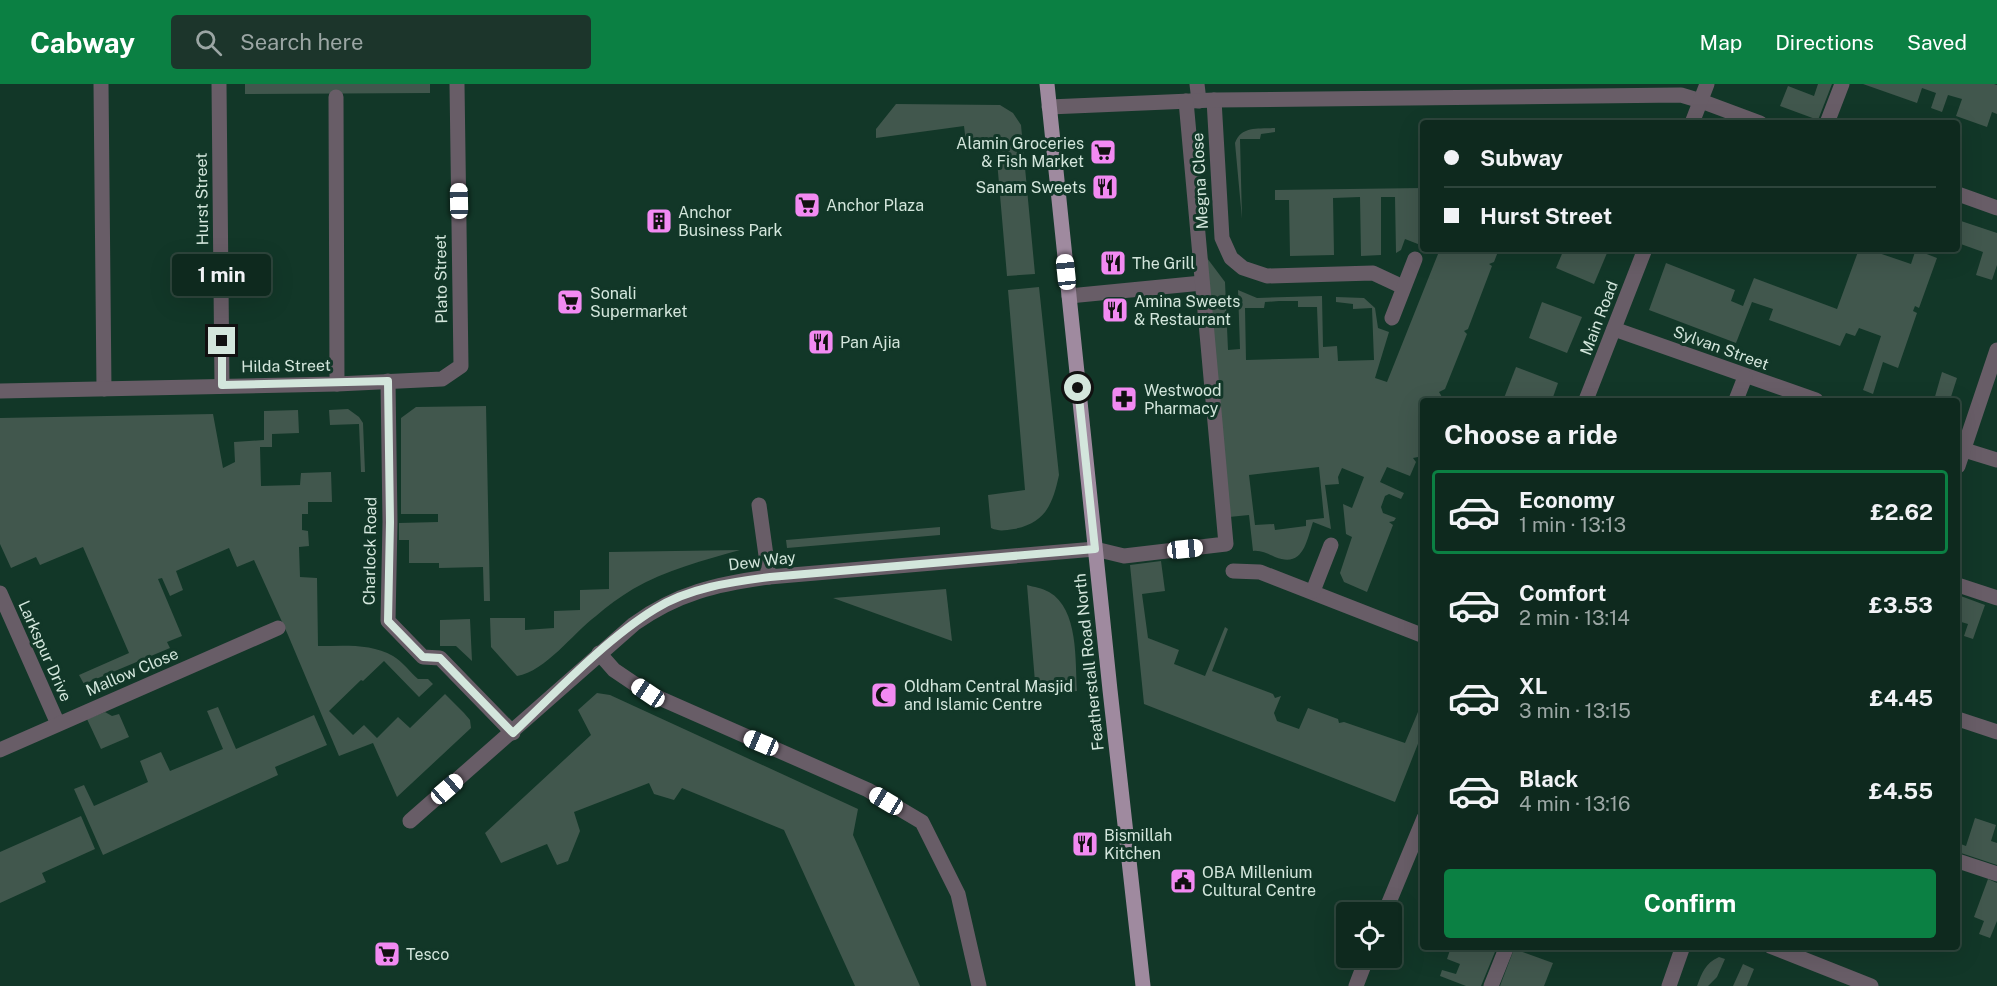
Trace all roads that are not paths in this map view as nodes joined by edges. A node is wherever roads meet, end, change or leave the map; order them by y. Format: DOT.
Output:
graph roads {
  1 [pos="100,84"];
  2 [pos="219,84"];
  3 [pos="457,84"];
  4 [pos="1047,84"];
  5 [pos="1197,84"];
  6 [pos="1707,84"];
  7 [pos="1842,84"];
  8 [pos="1569,90"];
  9 [pos="336,97"];
  10 [pos="1200,101"];
  11 [pos="1701,101"];
  12 [pos="1049,107"];
  13 [pos="1693,120"];
  14 [pos="1752,120"];
  15 [pos="1828,120"];
  16 [pos="1960,195"];
  17 [pos="1997,208"];
  18 [pos="1643,252"];
  19 [pos="1415,259"];
  20 [pos="1202,283"];
  21 [pos="1403,287"];
  22 [pos="1069,296"];
  23 [pos="1392,318"];
  24 [pos="1614,329"];
  25 [pos="1997,350"];
  26 [pos="460,366"];
  27 [pos="1745,377"];
  28 [pos="388,381"];
  29 [pos="337,384"];
  30 [pos="222,385"];
  31 [pos="104,388"];
  32 [pos="0,391"];
  33 [pos="1588,398"];
  34 [pos="1737,398"];
  35 [pos="1810,398"];
  36 [pos="1960,449"];
  37 [pos="1997,460"];
  38 [pos="759,505"];
  39 [pos="1330,544"];
  40 [pos="1095,549"];
  41 [pos="1233,571"];
  42 [pos="770,577"];
  43 [pos="1960,586"];
  44 [pos="1312,591"];
  45 [pos="0,593"];
  46 [pos="1997,598"];
  47 [pos="278,628"];
  48 [pos="1420,634"];
  49 [pos="599,652"];
  50 [pos="1960,720"];
  51 [pos="58,724"];
  52 [pos="1997,732"];
  53 [pos="513,733"];
  54 [pos="0,750"];
  55 [pos="410,821"];
  56 [pos="1420,828"];
  57 [pos="1960,862"];
  58 [pos="1997,874"];
  59 [pos="1389,902"];
  60 [pos="1505,950"];
  61 [pos="1682,950"];
  62 [pos="1780,950"];
  63 [pos="1363,968"];
  64 [pos="979,986"];
  65 [pos="1143,986"];
  66 [pos="1356,986"];
  67 [pos="1491,986"];
  68 [pos="1669,986"];
  69 [pos="1871,986"];
  1 -- 31 [label="street"];
  2 -- 30 [label="street, Hurst Street"];
  3 -- 26 [label="street, Plato Street"];
  4 -- 12 [label="main road, Featherstall Road North"];
  5 -- 10 [label="street"];
  6 -- 11 [label="street"];
  7 -- 15 [label="street"];
  8 -- 10 [label="street"];
  8 -- 11 [label="street"];
  9 -- 29 [label="street"];
  10 -- 12 [label="street"];
  10 -- 20 [label="street"];
  10 -- 21 [label="street, Megna Close"];
  11 -- 13 [label="street"];
  11 -- 14 [label="street"];
  12 -- 22 [label="main road, Featherstall Road North"];
  16 -- 17 [label="street"];
  18 -- 24 [label="street, Main Road"];
  19 -- 21 [label="street"];
  20 -- 22 [label="street"];
  20 -- 40 [label="street, Dew Way"];
  21 -- 23 [label="street"];
  22 -- 40 [label="main road, Featherstall Road North"];
  24 -- 27 [label="street, Sylvan Street"];
  24 -- 33 [label="street, Main Road"];
  25 -- 36 [label="street"];
  26 -- 28 [label="street, Hilda Street"];
  27 -- 34 [label="street"];
  27 -- 35 [label="street, Sylvan Street"];
  28 -- 29 [label="street, Hilda Street"];
  28 -- 53 [label="street, Charlock Road"];
  29 -- 30 [label="street, Hilda Street"];
  30 -- 31 [label="street, Hilda Street"];
  31 -- 32 [label="street, Hilda Street"];
  36 -- 37 [label="street"];
  38 -- 42 [label="street"];
  39 -- 44 [label="street"];
  40 -- 42 [label="street, Dew Way"];
  40 -- 65 [label="main road, Featherstall Road North"];
  41 -- 44 [label="street"];
  42 -- 49 [label="street, Dew Way"];
  43 -- 46 [label="street"];
  44 -- 48 [label="street"];
  45 -- 51 [label="street, Larkspur Drive"];
  47 -- 51 [label="street, Mallow Close"];
  49 -- 53 [label="street, Dew Way"];
  49 -- 64 [label="street"];
  50 -- 52 [label="street"];
  51 -- 54 [label="street, Mallow Close"];
  53 -- 55 [label="street, Dew Way"];
  56 -- 59 [label="street"];
  57 -- 58 [label="street"];
  60 -- 67 [label="street"];
  61 -- 68 [label="street"];
  62 -- 69 [label="street"];
  63 -- 66 [label="street"];
}
